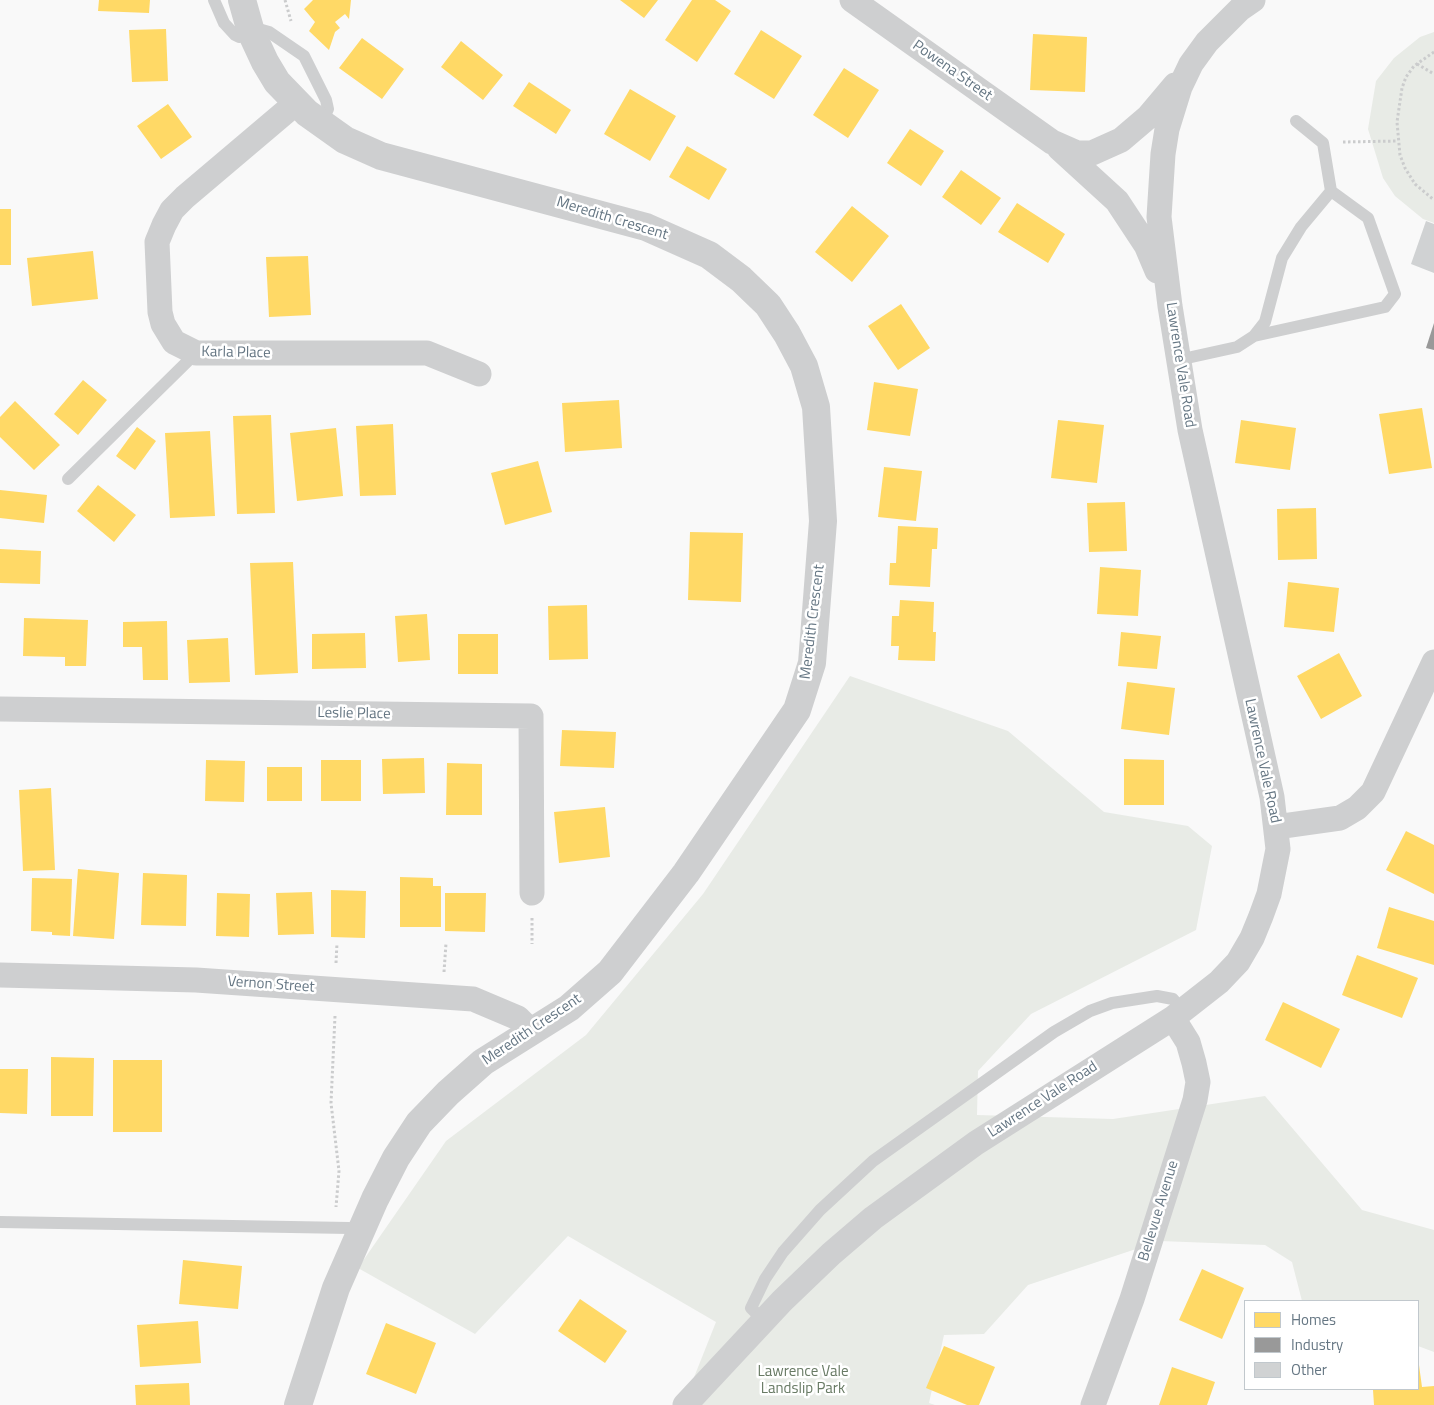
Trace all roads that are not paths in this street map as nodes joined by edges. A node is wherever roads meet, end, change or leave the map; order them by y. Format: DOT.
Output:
graph roads {
  1 [pos="214,0"];
  2 [pos="242,0"];
  3 [pos="852,0"];
  4 [pos="1253,0"];
  5 [pos="251,32"];
  6 [pos="1190,64"];
  7 [pos="296,103"];
  8 [pos="1296,121"];
  9 [pos="321,124"];
  10 [pos="1052,142"];
  11 [pos="1331,191"];
  12 [pos="1170,306"];
  13 [pos="1254,336"];
  14 [pos="196,353"];
  15 [pos="1178,360"];
  16 [pos="479,374"];
  17 [pos="68,479"];
  18 [pos="1434,662"];
  19 [pos="0,709"];
  20 [pos="1276,827"];
  21 [pos="532,893"];
  22 [pos="0,975"];
  23 [pos="1178,1015"];
  24 [pos="532,1032"];
  25 [pos="0,1222"];
  26 [pos="360,1233"];
  27 [pos="763,1320"];
  28 [pos="298,1405"];
  29 [pos="685,1405"];
  30 [pos="1093,1405"];
  1 -- 5 [label="lane"];
  2 -- 5 [label="street, Meredith Crescent"];
  3 -- 10 [label="street, Powena Street"];
  4 -- 6 [label="street, Lawrence Vale Road"];
  5 -- 7 [label="street, Meredith Crescent"];
  5 -- 9 [label="lane"];
  6 -- 10 [label="street, Powena Street"];
  6 -- 12 [label="street, Lawrence Vale Road"];
  7 -- 9 [label="street, Meredith Crescent"];
  7 -- 14 [label="street, Karla Place"];
  8 -- 11 [label="lane"];
  9 -- 24 [label="street, Meredith Crescent"];
  10 -- 12 [label="street, Powena Street"];
  11 -- 13 [label="lane"];
  11 -- 13 [label="lane"];
  12 -- 15 [label="street, Lawrence Vale Road"];
  13 -- 15 [label="lane"];
  14 -- 16 [label="street, Karla Place"];
  14 -- 17 [label="lane"];
  15 -- 20 [label="street, Lawrence Vale Road"];
  18 -- 20 [label="street"];
  19 -- 21 [label="street, Leslie Place"];
  20 -- 23 [label="street, Lawrence Vale Road"];
  22 -- 24 [label="street, Vernon Street"];
  23 -- 27 [label="street, Lawrence Vale Road"];
  23 -- 27 [label="lane"];
  23 -- 30 [label="street, Bellevue Avenue"];
  24 -- 26 [label="street, Meredith Crescent"];
  25 -- 26 [label="lane"];
  26 -- 28 [label="street, Meredith Crescent"];
  27 -- 29 [label="street, Lawrence Vale Road"];
}
